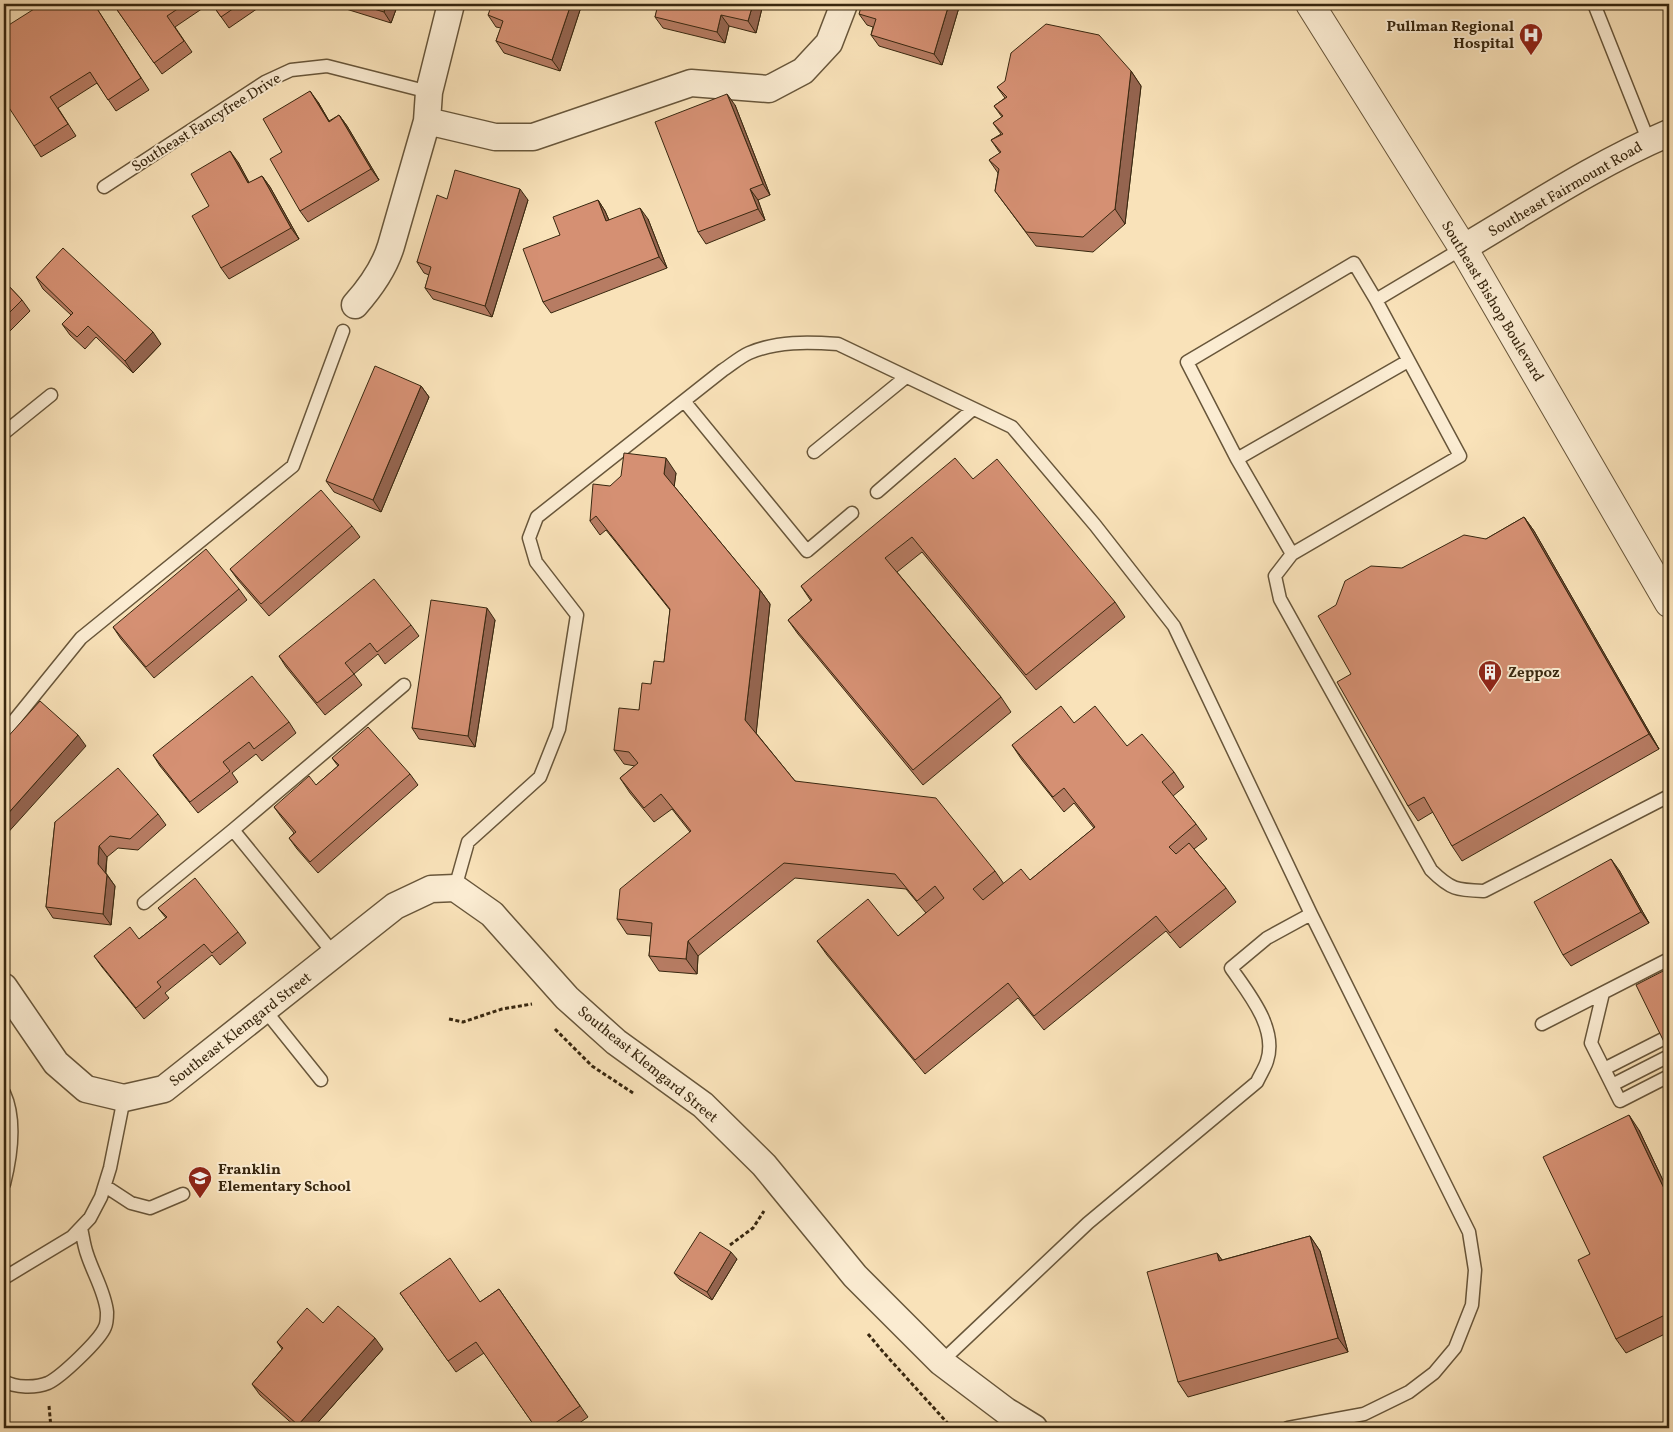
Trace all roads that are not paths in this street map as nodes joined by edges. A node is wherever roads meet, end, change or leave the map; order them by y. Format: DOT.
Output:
graph roads {
  1 [pos="451,4"];
  2 [pos="844,4"];
  3 [pos="1310,4"];
  4 [pos="1594,4"];
  5 [pos="429,92"];
  6 [pos="427,121"];
  7 [pos="1659,137"];
  8 [pos="104,187"];
  9 [pos="1463,248"];
  10 [pos="1376,300"];
  11 [pos="355,305"];
  12 [pos="343,331"];
  13 [pos="1408,361"];
  14 [pos="906,376"];
  15 [pos="51,395"];
  16 [pos="684,401"];
  17 [pos="973,409"];
  18 [pos="4,432"];
  19 [pos="814,452"];
  20 [pos="1237,459"];
  21 [pos="877,492"];
  22 [pos="852,513"];
  23 [pos="1292,554"];
  24 [pos="1669,603"];
  25 [pos="404,685"];
  26 [pos="4,733"];
  27 [pos="1669,796"];
  28 [pos="233,830"];
  29 [pos="455,888"];
  30 [pos="144,903"];
  31 [pos="1311,914"];
  32 [pos="334,954"];
  33 [pos="1669,958"];
  34 [pos="1603,993"];
  35 [pos="10,1002"];
  36 [pos="264,1009"];
  37 [pos="1542,1024"];
  38 [pos="1669,1036"];
  39 [pos="1669,1056"];
  40 [pos="1604,1069"];
  41 [pos="1669,1076"];
  42 [pos="321,1080"];
  43 [pos="1612,1085"];
  44 [pos="4,1093"];
  45 [pos="124,1098"];
  46 [pos="6,1164"];
  47 [pos="4,1184"];
  48 [pos="105,1186"];
  49 [pos="184,1194"];
  50 [pos="80,1228"];
  51 [pos="4,1278"];
  52 [pos="941,1362"];
  53 [pos="4,1381"];
  54 [pos="1034,1428"];
  55 [pos="1288,1428"];
  1 -- 5 [label="street"];
  2 -- 6 [label="street"];
  3 -- 9 [label="street, Southeast Bishop Boulevard"];
  4 -- 7 [label="lane"];
  5 -- 6 [label="street"];
  5 -- 8 [label="lane, Southeast Fancyfree Drive"];
  6 -- 11 [label="street"];
  7 -- 9 [label="street, Southeast Fairmount Road"];
  9 -- 10 [label="lane"];
  9 -- 24 [label="street, Southeast Bishop Boulevard"];
  10 -- 13 [label="lane"];
  10 -- 20 [label="lane"];
  12 -- 26 [label="lane"];
  13 -- 20 [label="lane"];
  13 -- 23 [label="lane"];
  14 -- 16 [label="lane"];
  14 -- 17 [label="lane"];
  14 -- 19 [label="lane"];
  15 -- 18 [label="lane"];
  16 -- 22 [label="lane"];
  16 -- 29 [label="lane"];
  17 -- 21 [label="lane"];
  17 -- 31 [label="lane"];
  20 -- 23 [label="lane"];
  23 -- 27 [label="lane"];
  25 -- 28 [label="lane"];
  28 -- 30 [label="lane"];
  28 -- 32 [label="lane"];
  29 -- 32 [label="street, Southeast Klemgard Street"];
  29 -- 52 [label="street, Southeast Klemgard Street"];
  31 -- 52 [label="lane"];
  31 -- 55 [label="lane"];
  32 -- 36 [label="street, Southeast Klemgard Street"];
  33 -- 34 [label="lane"];
  34 -- 37 [label="lane"];
  34 -- 40 [label="lane"];
  35 -- 45 [label="street, Southeast Klemgard Street"];
  36 -- 42 [label="lane"];
  36 -- 45 [label="street, Southeast Klemgard Street"];
  38 -- 40 [label="lane"];
  39 -- 43 [label="lane"];
  40 -- 43 [label="lane"];
  41 -- 43 [label="lane"];
  44 -- 46 [label="lane"];
  45 -- 48 [label="lane"];
  46 -- 47 [label="lane"];
  48 -- 49 [label="lane"];
  48 -- 50 [label="lane"];
  50 -- 51 [label="lane"];
  50 -- 53 [label="lane"];
  52 -- 54 [label="street, Southeast Klemgard Street"];
}
